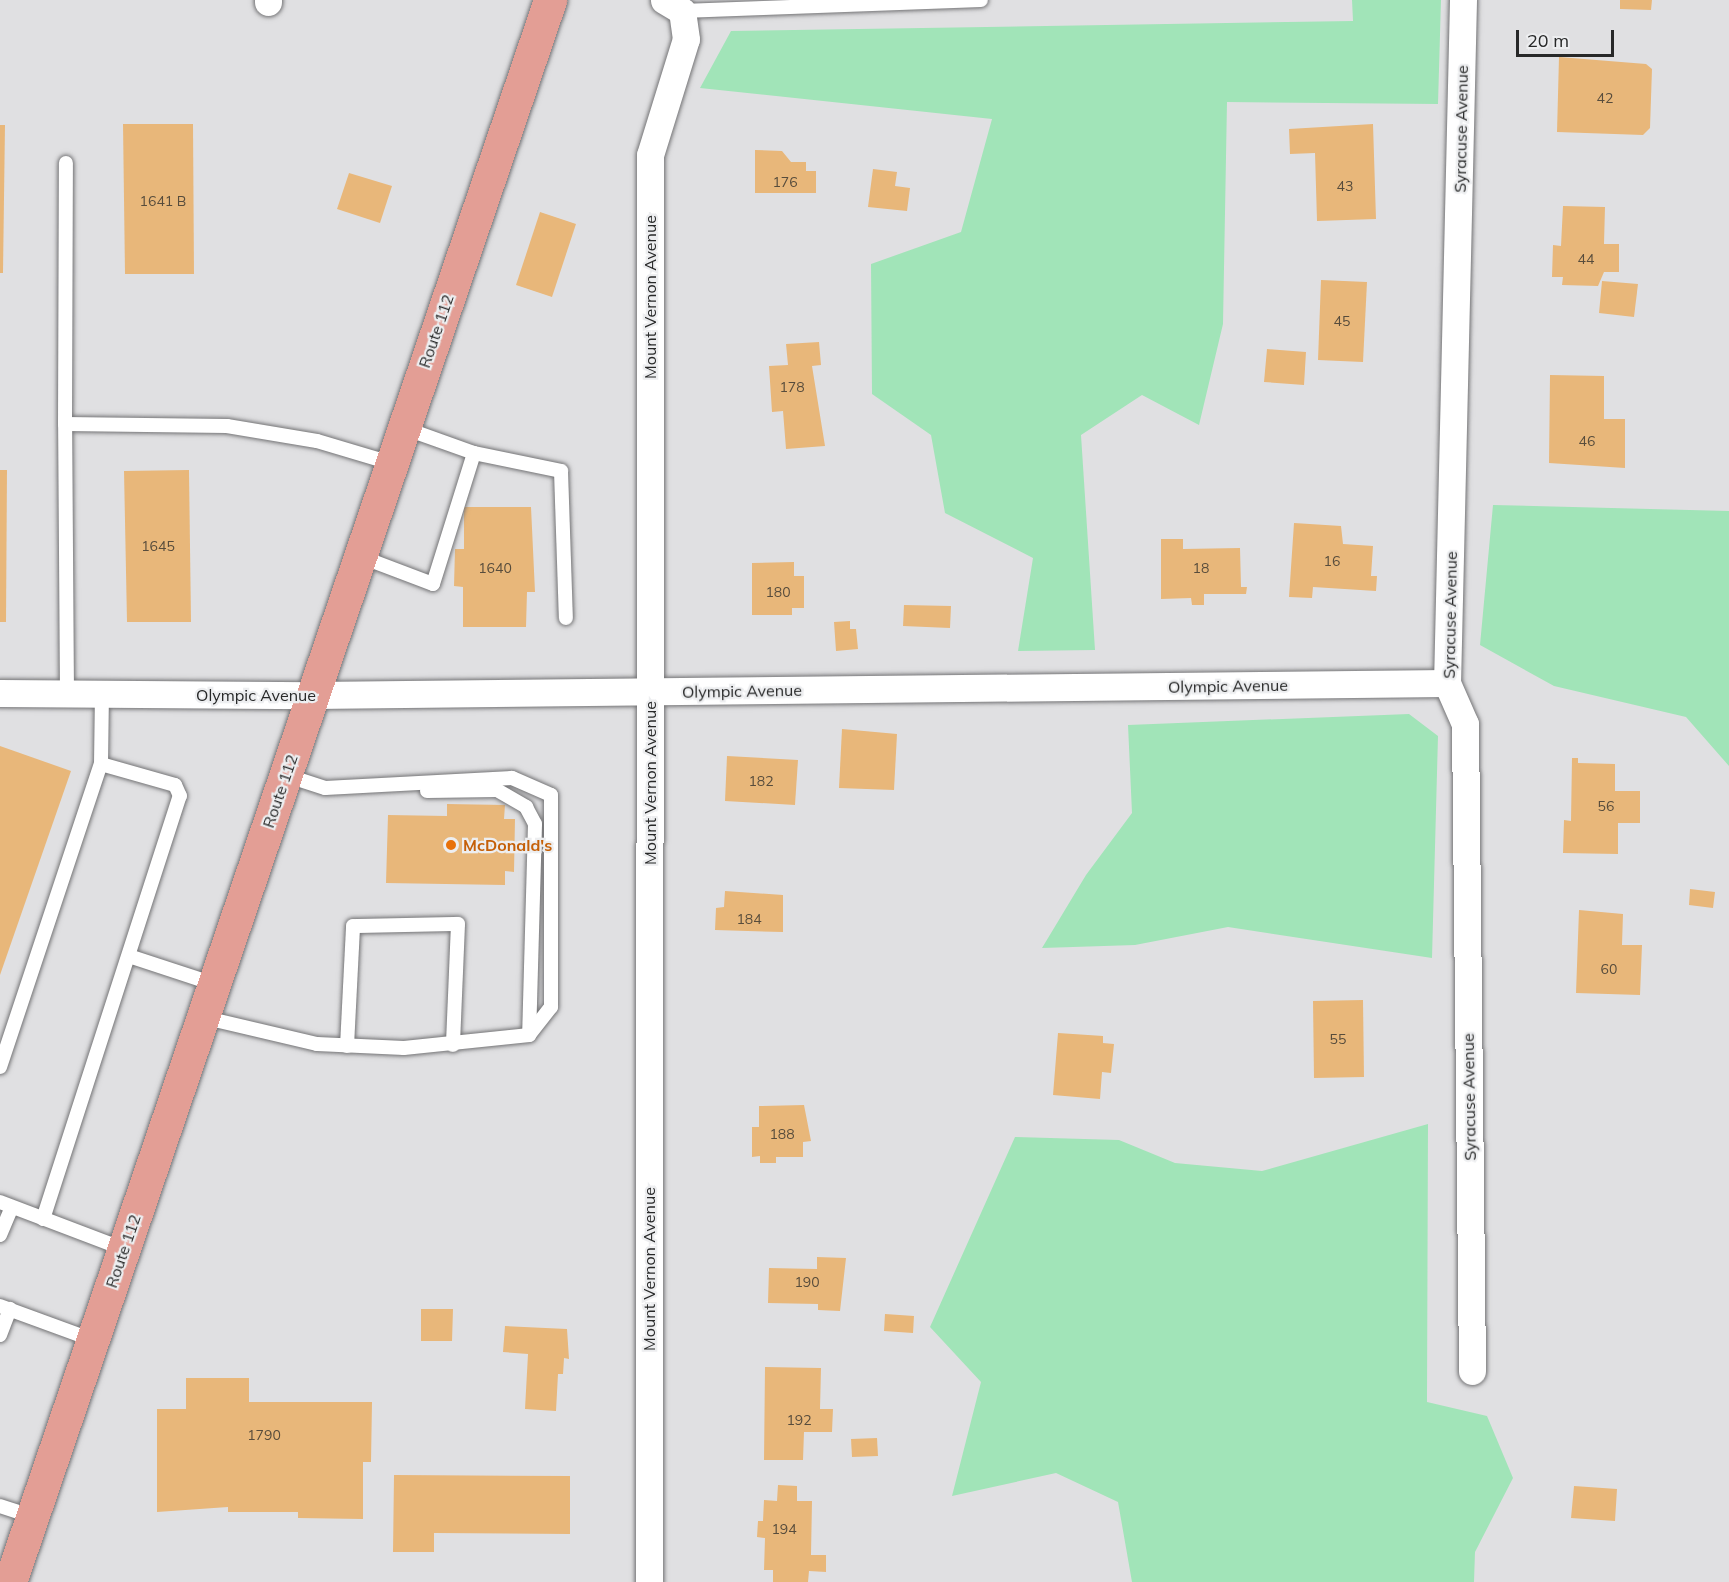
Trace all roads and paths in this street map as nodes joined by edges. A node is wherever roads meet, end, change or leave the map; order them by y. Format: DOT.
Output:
graph roads {
  1 [pos="550,0"];
  2 [pos="981,0"];
  3 [pos="1463,0"];
  4 [pos="734,4"];
  5 [pos="673,6"];
  6 [pos="66,163"];
  7 [pos="65,424"];
  8 [pos="403,428"];
  9 [pos="474,453"];
  10 [pos="391,463"];
  11 [pos="359,556"];
  12 [pos="566,618"];
  13 [pos="1447,684"];
  14 [pos="0,693"];
  15 [pos="650,693"];
  16 [pos="67,695"];
  17 [pos="102,695"];
  18 [pos="313,695"];
  19 [pos="101,764"];
  20 [pos="285,775"];
  21 [pos="389,784"];
  22 [pos="129,956"];
  23 [pos="214,984"];
  24 [pos="202,1017"];
  25 [pos="529,1035"];
  26 [pos="453,1045"];
  27 [pos="347,1046"];
  28 [pos="0,1067"];
  29 [pos="6,1205"];
  30 [pos="43,1219"];
  31 [pos="0,1235"];
  32 [pos="124,1249"];
  33 [pos="5,1307"];
  34 [pos="0,1335"];
  35 [pos="93,1340"];
  36 [pos="1472,1371"];
  37 [pos="0,1506"];
  38 [pos="33,1517"];
  39 [pos="10,1582"];
  40 [pos="649,1582"];
  1 -- 8 [label="main road, Route 112"];
  2 -- 4 [label="lane"];
  3 -- 13 [label="street, Syracuse Avenue"];
  4 -- 5 [label="lane"];
  5 -- 15 [label="street, Mount Vernon Avenue"];
  6 -- 7 [label="lane"];
  7 -- 10 [label="lane"];
  7 -- 16 [label="lane"];
  8 -- 9 [label="lane"];
  8 -- 10 [label="main road, Route 112"];
  9 -- 11 [label="lane"];
  9 -- 12 [label="lane"];
  10 -- 11 [label="main road, Route 112"];
  11 -- 18 [label="main road, Route 112"];
  13 -- 15 [label="street, Olympic Avenue"];
  13 -- 36 [label="street, Syracuse Avenue"];
  14 -- 16 [label="street, Olympic Avenue"];
  15 -- 18 [label="street, Olympic Avenue"];
  15 -- 40 [label="street, Mount Vernon Avenue"];
  16 -- 17 [label="street, Olympic Avenue"];
  17 -- 18 [label="street, Olympic Avenue"];
  17 -- 19 [label="lane"];
  18 -- 20 [label="main road, Route 112"];
  19 -- 22 [label="lane"];
  19 -- 28 [label="lane"];
  20 -- 21 [label="lane"];
  20 -- 23 [label="main road, Route 112"];
  21 -- 25 [label="lane"];
  21 -- 25 [label="lane"];
  22 -- 23 [label="lane"];
  22 -- 30 [label="lane"];
  23 -- 24 [label="main road, Route 112"];
  24 -- 27 [label="lane"];
  24 -- 32 [label="main road, Route 112"];
  25 -- 26 [label="lane"];
  26 -- 27 [label="lane"];
  26 -- 27 [label="lane"];
  29 -- 30 [label="lane"];
  29 -- 31 [label="lane"];
  30 -- 32 [label="lane"];
  32 -- 35 [label="main road, Route 112"];
  33 -- 34 [label="lane"];
  33 -- 35 [label="lane"];
  35 -- 38 [label="main road, Route 112"];
  37 -- 38 [label="lane"];
  38 -- 39 [label="main road, Route 112"];
}
